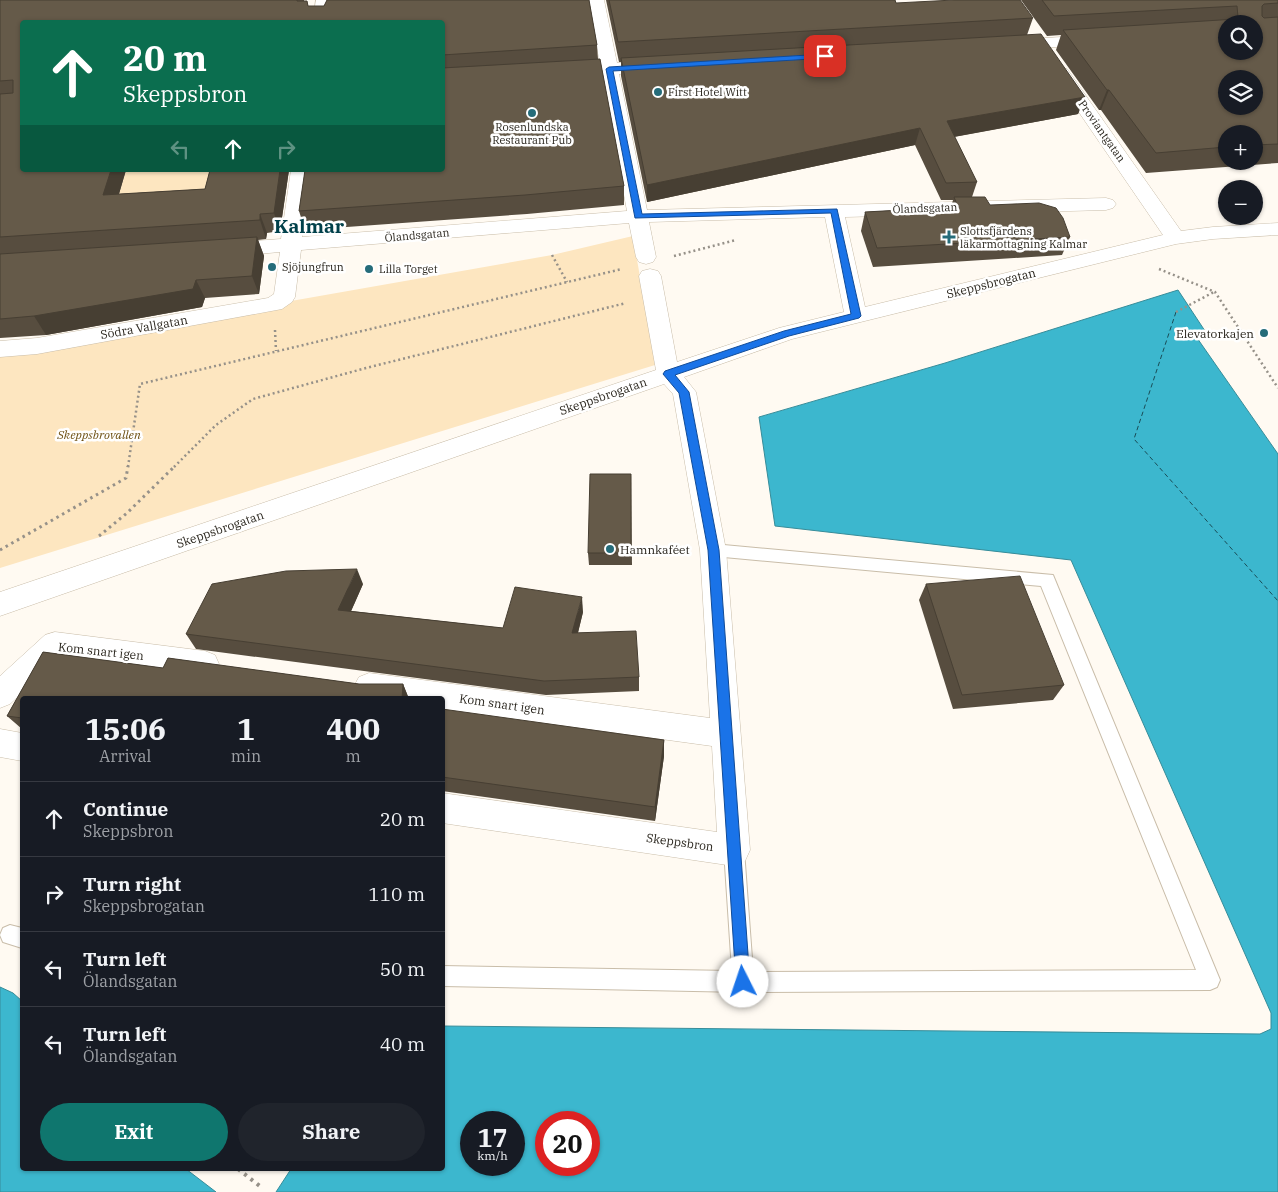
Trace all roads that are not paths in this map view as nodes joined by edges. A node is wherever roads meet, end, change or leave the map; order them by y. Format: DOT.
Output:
graph roads {
  1 [pos="324,0"];
  2 [pos="596,0"];
  3 [pos="321,20"];
  4 [pos="1036,36"];
  5 [pos="1109,39"];
  6 [pos="992,46"];
  7 [pos="678,65"];
  8 [pos="609,69"];
  9 [pos="550,73"];
  10 [pos="301,172"];
  11 [pos="1106,204"];
  12 [pos="834,211"];
  13 [pos="638,216"];
  14 [pos="1278,229"];
  15 [pos="1176,238"];
  16 [pos="291,246"];
  17 [pos="204,251"];
  18 [pos="856,316"];
  19 [pos="0,349"];
  20 [pos="668,374"];
  21 [pos="713,550"];
  22 [pos="0,604"];
  23 [pos="233,668"];
  24 [pos="342,682"];
  25 [pos="0,695"];
  26 [pos="727,734"];
  27 [pos="0,743"];
  28 [pos="20,747"];
  29 [pos="445,808"];
  30 [pos="734,850"];
  31 [pos="445,976"];
  32 [pos="743,982"];
  1 -- 3 [label="street"];
  2 -- 8 [label="street"];
  4 -- 5 [label="street"];
  4 -- 6 [label="street"];
  4 -- 15 [label="street, Proviantgatan"];
  7 -- 8 [label="street"];
  8 -- 9 [label="street"];
  8 -- 13 [label="street"];
  10 -- 16 [label="street"];
  11 -- 12 [label="street, Ölandsgatan"];
  12 -- 13 [label="street, Ölandsgatan"];
  12 -- 18 [label="street"];
  13 -- 16 [label="street, Ölandsgatan"];
  13 -- 20 [label="street"];
  14 -- 15 [label="street, Skeppsbrogatan"];
  15 -- 18 [label="street, Skeppsbrogatan"];
  16 -- 17 [label="street, Ölandsgatan"];
  16 -- 19 [label="street, Södra Vallgatan"];
  18 -- 20 [label="street, Skeppsbrogatan"];
  20 -- 21 [label="street"];
  20 -- 22 [label="street, Skeppsbrogatan"];
  21 -- 26 [label="street"];
  21 -- 32 [label="lane"];
  23 -- 25 [label="street, Kom snart igen"];
  24 -- 26 [label="street, Kom snart igen"];
  26 -- 30 [label="street"];
  27 -- 28 [label="street"];
  29 -- 30 [label="street, Skeppsbron"];
  30 -- 32 [label="lane"];
  31 -- 32 [label="lane"];
}
